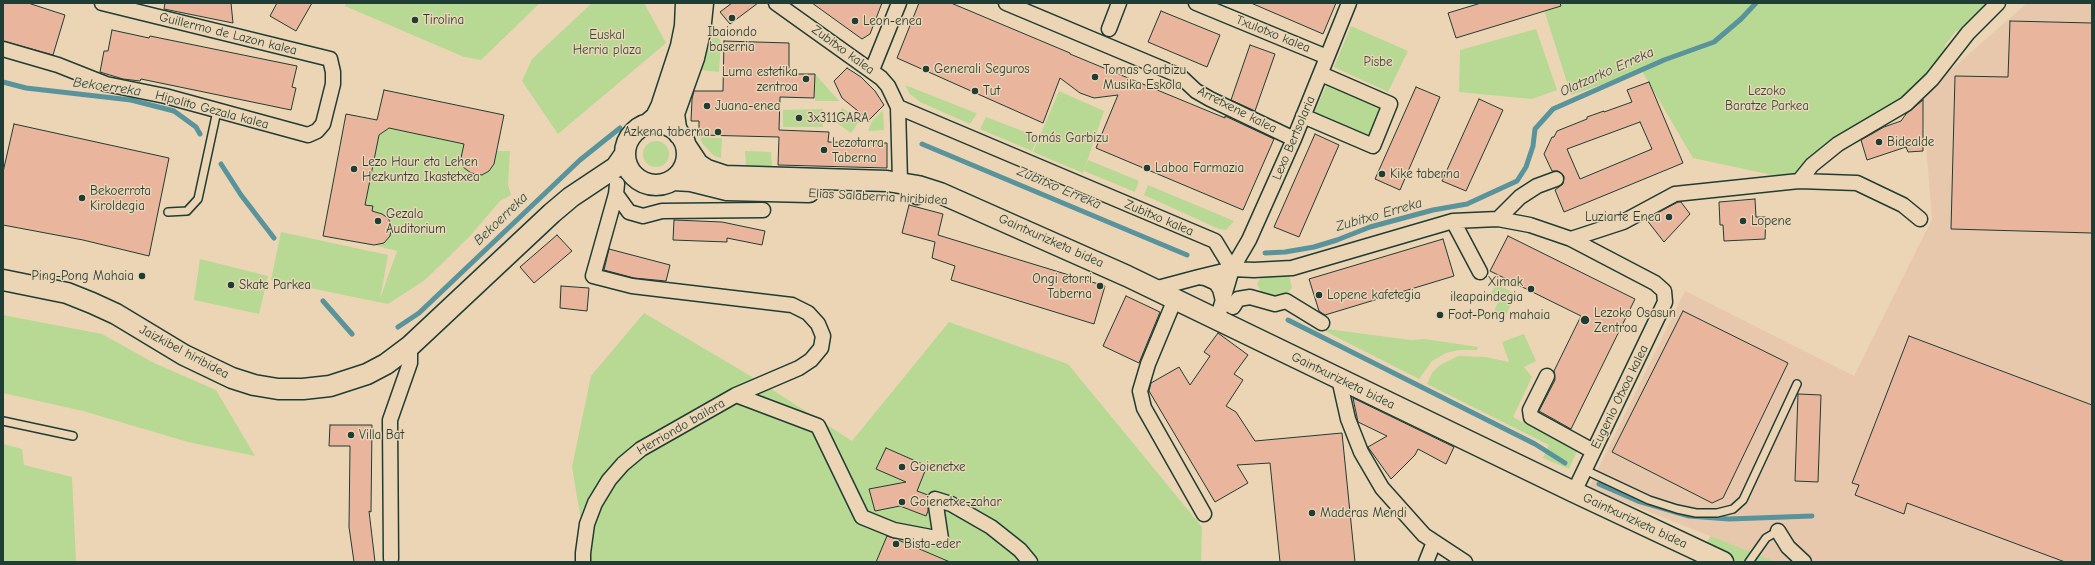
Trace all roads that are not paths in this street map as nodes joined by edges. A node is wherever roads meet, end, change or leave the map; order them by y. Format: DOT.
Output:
graph roads {
  1 [pos="102,3"];
  2 [pos="686,3"];
  3 [pos="702,3"];
  4 [pos="776,3"];
  5 [pos="899,3"];
  6 [pos="1006,3"];
  7 [pos="1119,3"];
  8 [pos="1196,3"];
  9 [pos="1349,3"];
  10 [pos="1998,3"];
  11 [pos="1109,29"];
  12 [pos="3,49"];
  13 [pos="1327,57"];
  14 [pos="872,70"];
  15 [pos="1321,74"];
  16 [pos="898,107"];
  17 [pos="217,111"];
  18 [pos="1303,116"];
  19 [pos="648,124"];
  20 [pos="308,135"];
  21 [pos="1294,139"];
  22 [pos="683,140"];
  23 [pos="625,154"];
  24 [pos="1556,179"];
  25 [pos="673,180"];
  26 [pos="1799,181"];
  27 [pos="644,182"];
  28 [pos="901,183"];
  29 [pos="616,189"];
  30 [pos="917,196"];
  31 [pos="962,202"];
  32 [pos="763,210"];
  33 [pos="168,212"];
  34 [pos="1498,219"];
  35 [pos="1920,219"];
  36 [pos="1453,221"];
  37 [pos="533,230"];
  38 [pos="1571,239"];
  39 [pos="1232,269"];
  40 [pos="1480,272"];
  41 [pos="1192,279"];
  42 [pos="3,280"];
  43 [pos="1154,289"];
  44 [pos="1180,301"];
  45 [pos="1220,310"];
  46 [pos="1322,323"];
  47 [pos="410,346"];
  48 [pos="1547,376"];
  49 [pos="1339,379"];
  50 [pos="1797,384"];
  51 [pos="736,395"];
  52 [pos="3,421"];
  53 [pos="73,436"];
  54 [pos="1593,452"];
  55 [pos="1585,470"];
  56 [pos="1574,492"];
  57 [pos="1204,514"];
  58 [pos="1778,531"];
  59 [pos="1434,542"];
  60 [pos="391,559"];
  61 [pos="583,562"];
  62 [pos="1030,562"];
  63 [pos="1426,562"];
  64 [pos="1465,562"];
  65 [pos="1723,562"];
  66 [pos="1749,562"];
  67 [pos="1804,562"];
  1 -- 20 [label="street, Guillermo de Lazon kalea"];
  2 -- 19 [label="main road"];
  3 -- 22 [label="main road"];
  4 -- 14 [label="street, Zubitxo kalea"];
  5 -- 14 [label="street"];
  6 -- 21 [label="street, Arretxene kalea"];
  7 -- 11 [label="street"];
  8 -- 13 [label="street, Txulotxo kalea"];
  9 -- 13 [label="street, Lexo Bertsolaria"];
  10 -- 26 [label="street"];
  12 -- 17 [label="street, Hipolito Gezala kalea"];
  13 -- 15 [label="street, Lexo Bertsolaria"];
  14 -- 16 [label="street, Zubitxo kalea"];
  15 -- 18 [label="street, Lexo Bertsolaria"];
  15 -- 18 [label="street"];
  16 -- 28 [label="street, Zubitxo kalea"];
  16 -- 39 [label="street, Zubitxo kalea"];
  17 -- 20 [label="street, Hipolito Gezala kalea"];
  17 -- 33 [label="lane"];
  18 -- 21 [label="street, Lexo Bertsolaria"];
  19 -- 22 [label="main road"];
  19 -- 23 [label="main road"];
  21 -- 39 [label="street, Lexo Bertsolaria"];
  22 -- 25 [label="main road"];
  22 -- 28 [label="main road, Elias Salaberria hiribidea"];
  23 -- 27 [label="main road"];
  23 -- 37 [label="main road, Jaizkibel hiribidea"];
  24 -- 34 [label="street"];
  25 -- 27 [label="main road"];
  25 -- 30 [label="main road, Elias Salaberria hiribidea"];
  26 -- 35 [label="street"];
  26 -- 38 [label="street"];
  27 -- 29 [label="main road"];
  28 -- 30 [label="street"];
  28 -- 31 [label="main road, Elias Salaberria hiribidea"];
  29 -- 32 [label="street"];
  29 -- 37 [label="main road, Jaizkibel hiribidea"];
  29 -- 51 [label="street"];
  30 -- 31 [label="main road, Elias Salaberria hiribidea"];
  31 -- 43 [label="main road, Gaintxurizketa bidea"];
  34 -- 36 [label="street, Eugenio Otxoa kalea"];
  34 -- 38 [label="street, Eugenio Otxoa kalea"];
  36 -- 39 [label="street, Eugenio Otxoa kalea"];
  36 -- 40 [label="street"];
  37 -- 47 [label="main road, Jaizkibel hiribidea"];
  38 -- 54 [label="street, Eugenio Otxoa kalea"];
  39 -- 41 [label="street, Eugenio Otxoa kalea"];
  39 -- 45 [label="street, Lexo Bertsolaria"];
  41 -- 43 [label="street, Eugenio Otxoa kalea"];
  41 -- 44 [label="street"];
  41 -- 45 [label="street"];
  42 -- 47 [label="main road, Jaizkibel hiribidea"];
  43 -- 44 [label="main road, Gaintxurizketa bidea"];
  44 -- 45 [label="main road, Gaintxurizketa bidea"];
  44 -- 57 [label="street"];
  45 -- 46 [label="street"];
  45 -- 49 [label="main road, Gaintxurizketa bidea"];
  47 -- 60 [label="street"];
  48 -- 54 [label="street"];
  49 -- 56 [label="main road, Gaintxurizketa bidea"];
  49 -- 59 [label="street"];
  50 -- 55 [label="lane"];
  51 -- 61 [label="street, Herriondo bailara"];
  51 -- 62 [label="street, Herriondo bailara"];
  52 -- 53 [label="lane"];
  54 -- 55 [label="street, Eugenio Otxoa kalea"];
  55 -- 56 [label="street, Eugenio Otxoa kalea"];
  56 -- 65 [label="main road, Gaintxurizketa bidea"];
  58 -- 66 [label="lane"];
  58 -- 67 [label="street"];
  59 -- 63 [label="street"];
  59 -- 64 [label="street"];
}
